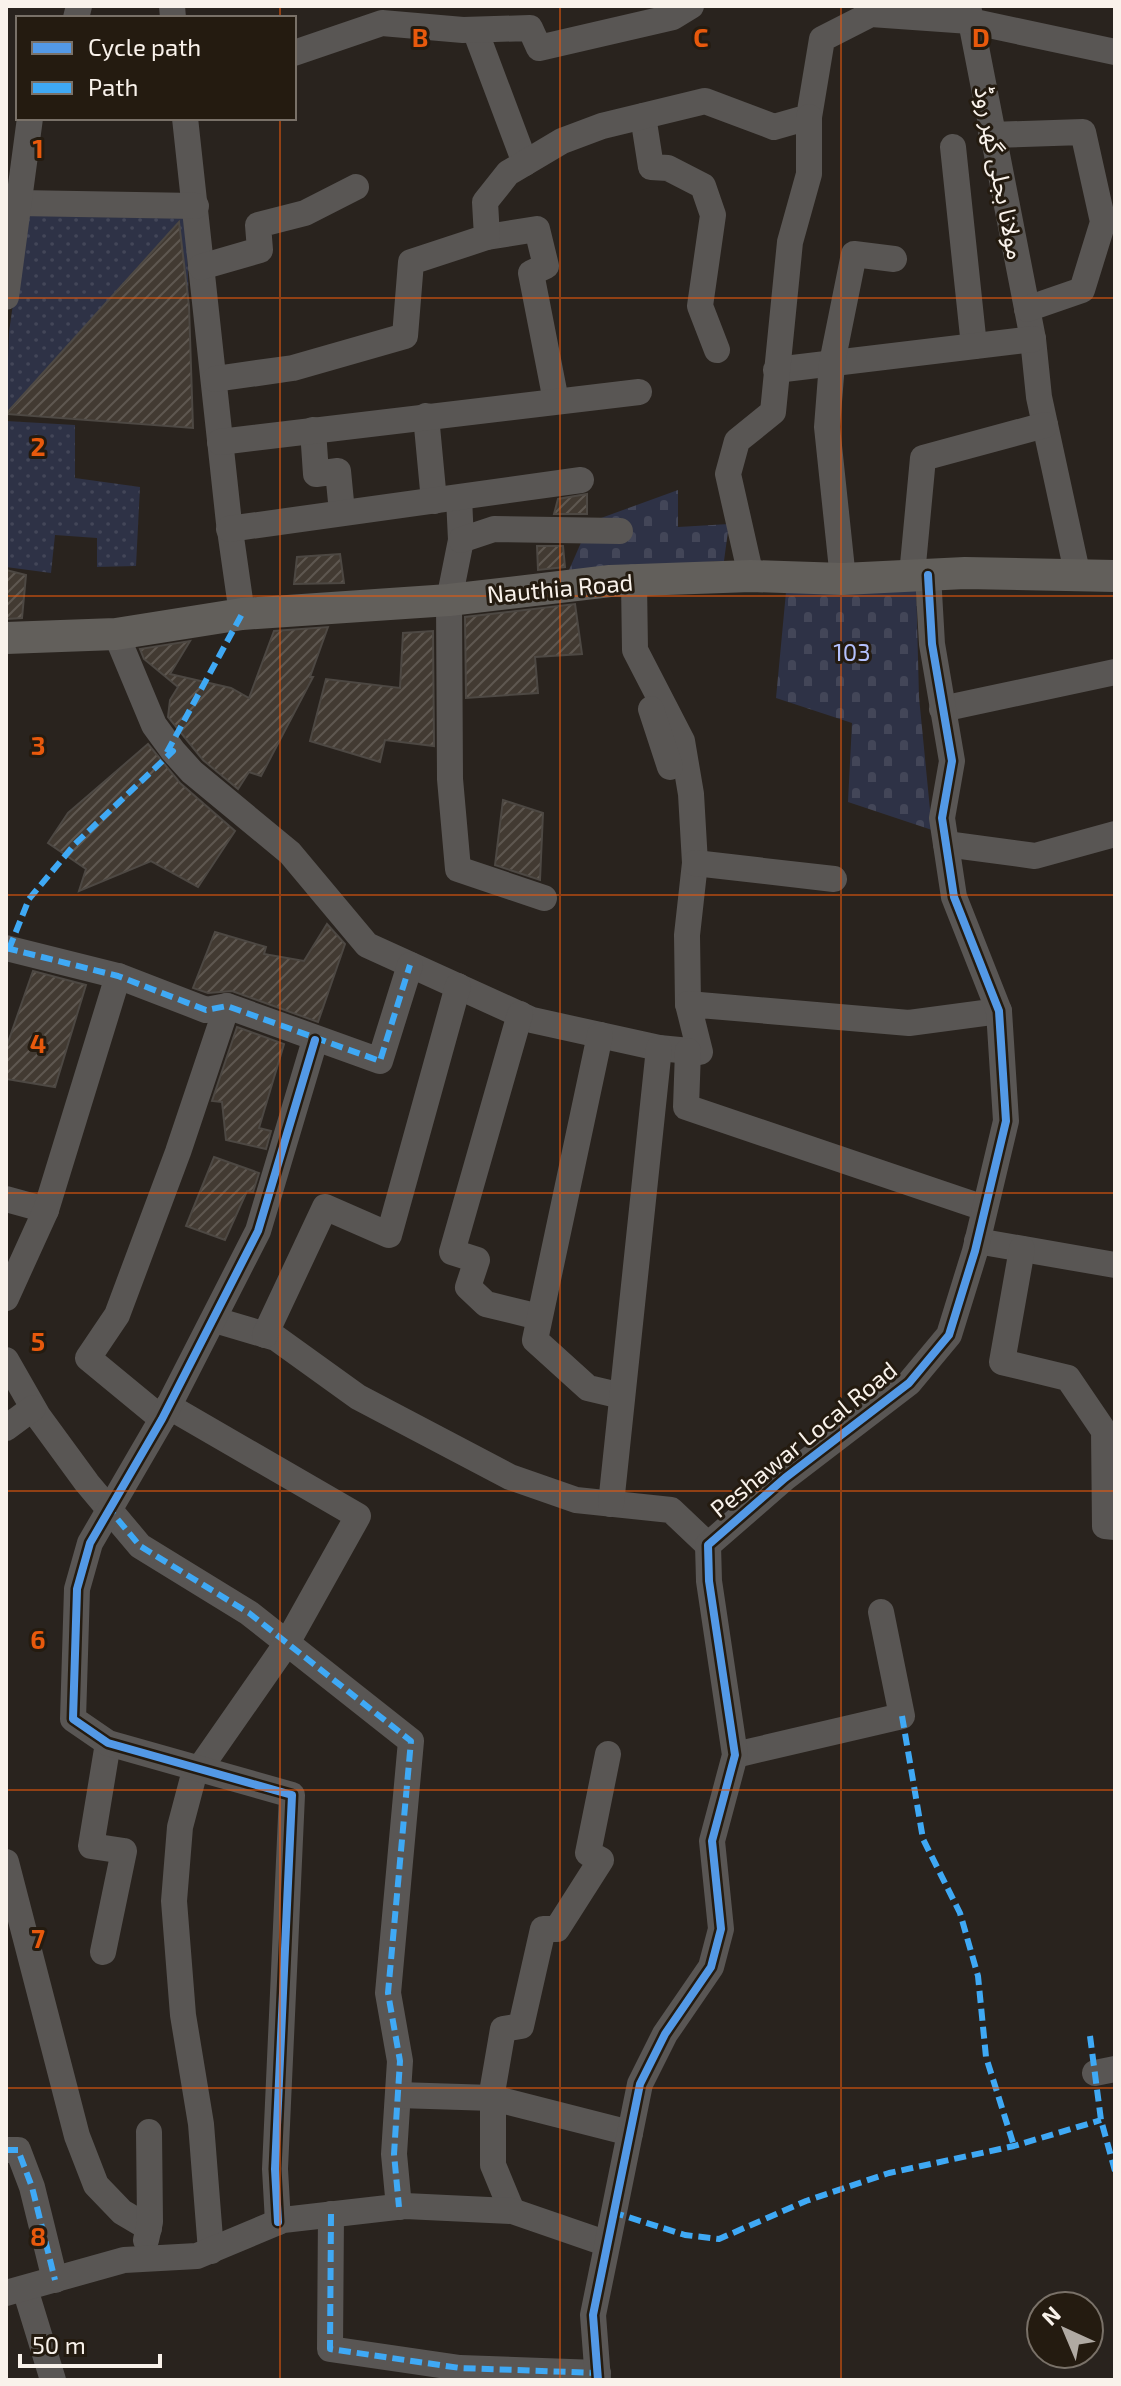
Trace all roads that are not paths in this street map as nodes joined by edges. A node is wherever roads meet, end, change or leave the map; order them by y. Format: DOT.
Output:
graph roads {
  1 [pos="691,6"];
  2 [pos="969,13"];
  3 [pos="393,15"];
  4 [pos="1003,16"];
  5 [pos="475,30"];
  6 [pos="296,52"];
  7 [pos="1115,52"];
  8 [pos="643,116"];
  9 [pos="809,117"];
  10 [pos="30,120"];
  11 [pos="185,120"];
  12 [pos="991,135"];
  13 [pos="953,147"];
  14 [pos="525,163"];
  15 [pos="356,187"];
  16 [pos="12,205"];
  17 [pos="196,206"];
  18 [pos="487,237"];
  19 [pos="894,259"];
  20 [pos="201,267"];
  21 [pos="6,297"];
  22 [pos="1027,309"];
  23 [pos="1033,339"];
  24 [pos="974,346"];
  25 [pos="717,350"];
  26 [pos="832,363"];
  27 [pos="776,370"];
  28 [pos="215,379"];
  29 [pos="639,392"];
  30 [pos="556,401"];
  31 [pos="426,416"];
  32 [pos="1045,425"];
  33 [pos="313,430"];
  34 [pos="220,442"];
  35 [pos="581,480"];
  36 [pos="446,500"];
  37 [pos="342,512"];
  38 [pos="229,529"];
  39 [pos="620,531"];
  40 [pos="461,540"];
  41 [pos="1077,572"];
  42 [pos="920,575"];
  43 [pos="751,576"];
  44 [pos="1115,576"];
  45 [pos="843,579"];
  46 [pos="622,581"];
  47 [pos="449,600"];
  48 [pos="242,614"];
  49 [pos="116,634"];
  50 [pos="6,638"];
  51 [pos="1115,672"];
  52 [pos="942,709"];
  53 [pos="670,767"];
  54 [pos="1115,834"];
  55 [pos="946,844"];
  56 [pos="695,863"];
  57 [pos="834,879"];
  58 [pos="544,898"];
  59 [pos="7,952"];
  60 [pos="410,965"];
  61 [pos="118,976"];
  62 [pos="458,986"];
  63 [pos="688,1004"];
  64 [pos="227,1006"];
  65 [pos="999,1011"];
  66 [pos="520,1014"];
  67 [pos="600,1035"];
  68 [pos="315,1040"];
  69 [pos="659,1048"];
  70 [pos="688,1051"];
  71 [pos="6,1199"];
  72 [pos="984,1208"];
  73 [pos="46,1210"];
  74 [pos="977,1241"];
  75 [pos="1022,1249"];
  76 [pos="1115,1265"];
  77 [pos="6,1298"];
  78 [pos="539,1317"];
  79 [pos="215,1320"];
  80 [pos="265,1335"];
  81 [pos="6,1360"];
  82 [pos="622,1396"];
  83 [pos="33,1408"];
  84 [pos="165,1413"];
  85 [pos="6,1428"];
  86 [pos="611,1504"];
  87 [pos="109,1509"];
  88 [pos="1115,1527"];
  89 [pos="708,1545"];
  90 [pos="881,1612"];
  91 [pos="287,1643"];
  92 [pos="108,1743"];
  93 [pos="608,1754"];
  94 [pos="735,1755"];
  95 [pos="200,1767"];
  96 [pos="6,1862"];
  97 [pos="103,1952"];
  98 [pos="398,2095"];
  99 [pos="493,2098"];
  100 [pos="149,2132"];
  101 [pos="630,2133"];
  102 [pos="6,2150"];
  103 [pos="399,2207"];
  104 [pos="512,2211"];
  105 [pos="331,2214"];
  106 [pos="278,2222"];
  107 [pos="149,2228"];
  108 [pos="605,2243"];
  109 [pos="211,2251"];
  110 [pos="141,2259"];
  111 [pos="55,2280"];
  112 [pos="15,2291"];
  113 [pos="433,2372"];
  114 [pos="598,2376"];
  115 [pos="53,2380"];
  1 -- 5 [label="street"];
  2 -- 4 [label="street"];
  2 -- 9 [label="street"];
  2 -- 12 [label="street, مولانا بجلی گھر روڈ"];
  3 -- 5 [label="street"];
  3 -- 6 [label="street"];
  4 -- 7 [label="street"];
  5 -- 14 [label="street"];
  8 -- 9 [label="street"];
  8 -- 14 [label="street"];
  8 -- 25 [label="street"];
  9 -- 27 [label="street"];
  10 -- 16 [label="street"];
  11 -- 17 [label="street"];
  12 -- 22 [label="street, مولانا بجلی گھر روڈ"];
  12 -- 22 [label="street"];
  13 -- 24 [label="street"];
  14 -- 18 [label="street"];
  15 -- 20 [label="street"];
  16 -- 17 [label="street"];
  16 -- 21 [label="street"];
  17 -- 20 [label="street"];
  18 -- 28 [label="street"];
  18 -- 30 [label="street"];
  19 -- 26 [label="street"];
  20 -- 28 [label="street"];
  22 -- 23 [label="street, مولانا بجلی گھر روڈ"];
  23 -- 24 [label="street"];
  23 -- 32 [label="street, مولانا بجلی گھر روڈ"];
  24 -- 26 [label="street"];
  26 -- 27 [label="street"];
  26 -- 45 [label="street"];
  27 -- 43 [label="street"];
  28 -- 34 [label="street"];
  29 -- 30 [label="street"];
  30 -- 31 [label="street"];
  31 -- 33 [label="street"];
  31 -- 36 [label="street"];
  32 -- 41 [label="street, مولانا بجلی گھر روڈ"];
  32 -- 42 [label="street, Peshawar Local Road"];
  33 -- 34 [label="street"];
  33 -- 37 [label="street"];
  34 -- 38 [label="street"];
  35 -- 36 [label="street"];
  36 -- 37 [label="street"];
  36 -- 40 [label="street"];
  37 -- 38 [label="street"];
  38 -- 48 [label="street"];
  39 -- 40 [label="street"];
  40 -- 47 [label="street"];
  41 -- 42 [label="main road, Nauthia Road"];
  41 -- 44 [label="main road, Nauthia Road"];
  42 -- 45 [label="main road, Nauthia Road"];
  42 -- 52 [label="street, Peshawar Local Road"];
  43 -- 45 [label="main road, Nauthia Road"];
  43 -- 46 [label="main road, Nauthia Road"];
  46 -- 47 [label="main road, Nauthia Road"];
  46 -- 53 [label="street"];
  46 -- 56 [label="street"];
  47 -- 48 [label="main road, Nauthia Road"];
  47 -- 58 [label="street"];
  48 -- 49 [label="main road, Nauthia Road"];
  49 -- 50 [label="main road, Nauthia Road"];
  49 -- 60 [label="street"];
  51 -- 52 [label="street"];
  52 -- 55 [label="street, Peshawar Local Road"];
  54 -- 55 [label="street"];
  55 -- 65 [label="street, Peshawar Local Road"];
  56 -- 57 [label="street"];
  56 -- 63 [label="street"];
  59 -- 61 [label="street"];
  60 -- 62 [label="street"];
  60 -- 68 [label="street"];
  61 -- 64 [label="street"];
  61 -- 73 [label="street"];
  62 -- 66 [label="street"];
  62 -- 80 [label="street"];
  63 -- 65 [label="street"];
  63 -- 70 [label="street"];
  64 -- 68 [label="street"];
  64 -- 84 [label="street"];
  65 -- 72 [label="street, Peshawar Local Road"];
  66 -- 67 [label="street"];
  66 -- 78 [label="street"];
  67 -- 69 [label="street"];
  67 -- 78 [label="street"];
  68 -- 79 [label="street"];
  69 -- 70 [label="street"];
  69 -- 82 [label="street"];
  70 -- 72 [label="street"];
  71 -- 73 [label="street"];
  72 -- 74 [label="street, Peshawar Local Road"];
  73 -- 77 [label="street"];
  74 -- 75 [label="street"];
  74 -- 89 [label="street, Peshawar Local Road"];
  75 -- 76 [label="street"];
  75 -- 88 [label="street"];
  78 -- 82 [label="street"];
  79 -- 80 [label="street"];
  79 -- 84 [label="street"];
  80 -- 86 [label="street"];
  81 -- 83 [label="street"];
  82 -- 86 [label="street"];
  83 -- 85 [label="street"];
  83 -- 87 [label="street"];
  84 -- 87 [label="street"];
  84 -- 91 [label="street"];
  86 -- 89 [label="street"];
  87 -- 91 [label="street"];
  87 -- 92 [label="street"];
  89 -- 94 [label="street, Peshawar Local Road"];
  90 -- 94 [label="street"];
  91 -- 95 [label="street"];
  91 -- 98 [label="street"];
  92 -- 95 [label="street"];
  92 -- 97 [label="street"];
  93 -- 99 [label="street"];
  94 -- 101 [label="street, Peshawar Local Road"];
  95 -- 106 [label="street"];
  95 -- 109 [label="street"];
  96 -- 107 [label="street"];
  98 -- 99 [label="street"];
  98 -- 103 [label="street"];
  99 -- 101 [label="street"];
  99 -- 104 [label="street"];
  100 -- 107 [label="street"];
  101 -- 108 [label="street, Peshawar Local Road"];
  102 -- 111 [label="street"];
  103 -- 104 [label="street"];
  103 -- 105 [label="street"];
  104 -- 108 [label="street"];
  105 -- 106 [label="street"];
  105 -- 113 [label="street"];
  106 -- 109 [label="street"];
  107 -- 110 [label="street"];
  108 -- 114 [label="street, Peshawar Local Road"];
  109 -- 110 [label="street"];
  110 -- 111 [label="street"];
  111 -- 112 [label="street"];
  112 -- 115 [label="street"];
  113 -- 114 [label="street"];
}
